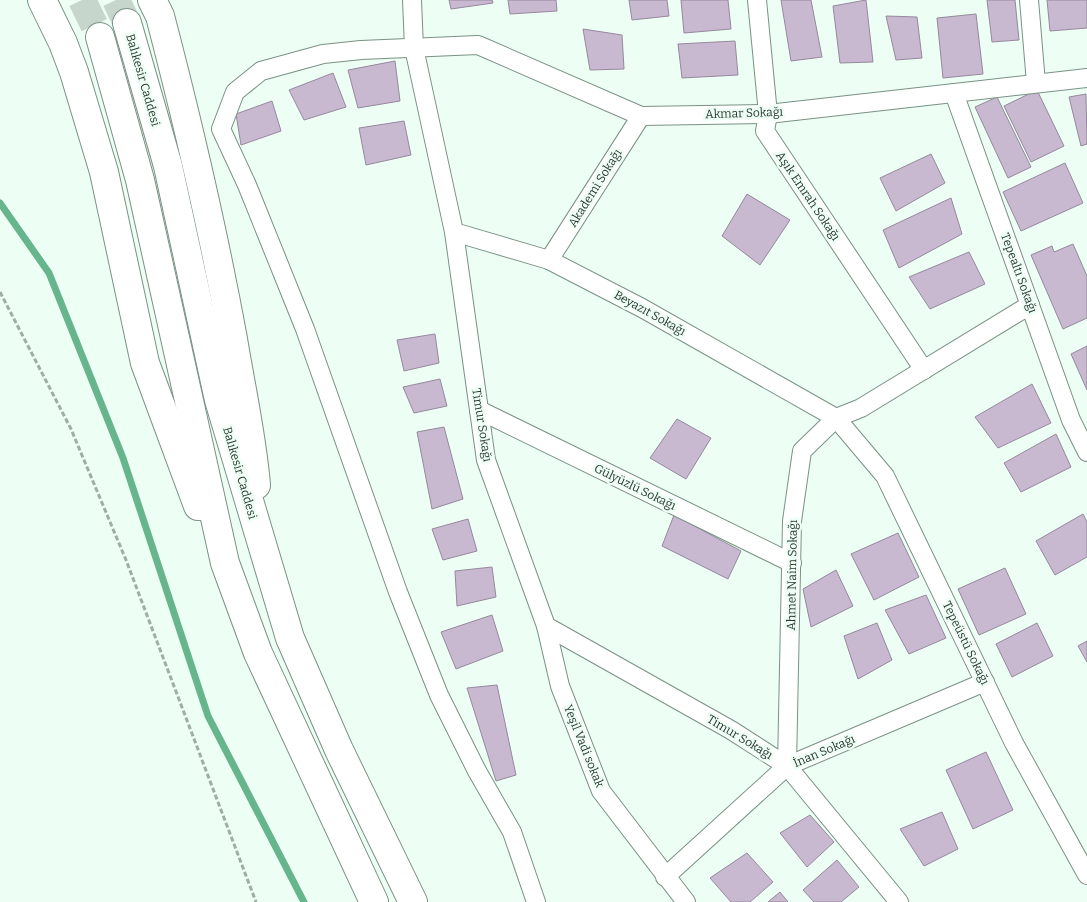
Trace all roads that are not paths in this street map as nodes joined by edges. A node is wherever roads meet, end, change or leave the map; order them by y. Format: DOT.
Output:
graph roads {
  1 [pos="42,0"];
  2 [pos="412,0"];
  3 [pos="757,0"];
  4 [pos="1028,0"];
  5 [pos="159,5"];
  6 [pos="127,23"];
  7 [pos="100,37"];
  8 [pos="414,48"];
  9 [pos="1087,78"];
  10 [pos="1036,83"];
  11 [pos="954,93"];
  12 [pos="768,114"];
  13 [pos="640,116"];
  14 [pos="454,232"];
  15 [pos="549,260"];
  16 [pos="1030,306"];
  17 [pos="924,370"];
  18 [pos="479,410"];
  19 [pos="836,418"];
  20 [pos="1087,452"];
  21 [pos="263,554"];
  22 [pos="225,563"];
  23 [pos="792,563"];
  24 [pos="546,626"];
  25 [pos="984,682"];
  26 [pos="788,766"];
  27 [pos="1087,875"];
  28 [pos="665,877"];
  29 [pos="374,902"];
  30 [pos="413,902"];
  31 [pos="536,902"];
  32 [pos="686,902"];
  33 [pos="899,902"];
  1 -- 22 [label="main road"];
  2 -- 8 [label="street, Timur Sokağı"];
  3 -- 12 [label="street, Aşık Emrah Sokağı"];
  4 -- 10 [label="street"];
  5 -- 21 [label="main road"];
  6 -- 21 [label="main road, Balıkesir Caddesi"];
  7 -- 22 [label="main road"];
  8 -- 13 [label="street, Akmar Sokağı"];
  8 -- 14 [label="street, Timur Sokağı"];
  8 -- 31 [label="street, Akmar Sokağı"];
  9 -- 10 [label="street, Akmar Sokağı"];
  10 -- 11 [label="street, Akmar Sokağı"];
  11 -- 12 [label="street, Akmar Sokağı"];
  11 -- 16 [label="street, Tepealtı Sokağı"];
  12 -- 13 [label="street, Akmar Sokağı"];
  12 -- 17 [label="street, Aşık Emrah Sokağı"];
  13 -- 15 [label="street, Akademi Sokağı"];
  14 -- 15 [label="street, Beyazıt Sokağı"];
  14 -- 18 [label="street, Timur Sokağı"];
  15 -- 19 [label="street, Beyazıt Sokağı"];
  16 -- 17 [label="street, Ahmet Naim Sokağı"];
  16 -- 20 [label="street, Tepealtı Sokağı"];
  17 -- 19 [label="street, Ahmet Naim Sokağı"];
  18 -- 23 [label="street, Gülyüzlü Sokağı"];
  18 -- 24 [label="street, Timur Sokağı"];
  19 -- 23 [label="street, Ahmet Naim Sokağı"];
  19 -- 25 [label="street, Tepeüstü Sokağı"];
  21 -- 30 [label="main road, Balıkesir Caddesi"];
  22 -- 29 [label="main road"];
  23 -- 26 [label="street, Ahmet Naim Sokağı"];
  24 -- 26 [label="street, Timur Sokağı"];
  24 -- 28 [label="street, Yeşil Vadi sokak"];
  25 -- 26 [label="street, İnan Sokağı"];
  25 -- 27 [label="street, Tepeüstü Sokağı"];
  26 -- 28 [label="street, İnan Sokağı"];
  26 -- 33 [label="street"];
  28 -- 32 [label="street, Yeşil Vadi sokak"];
}
